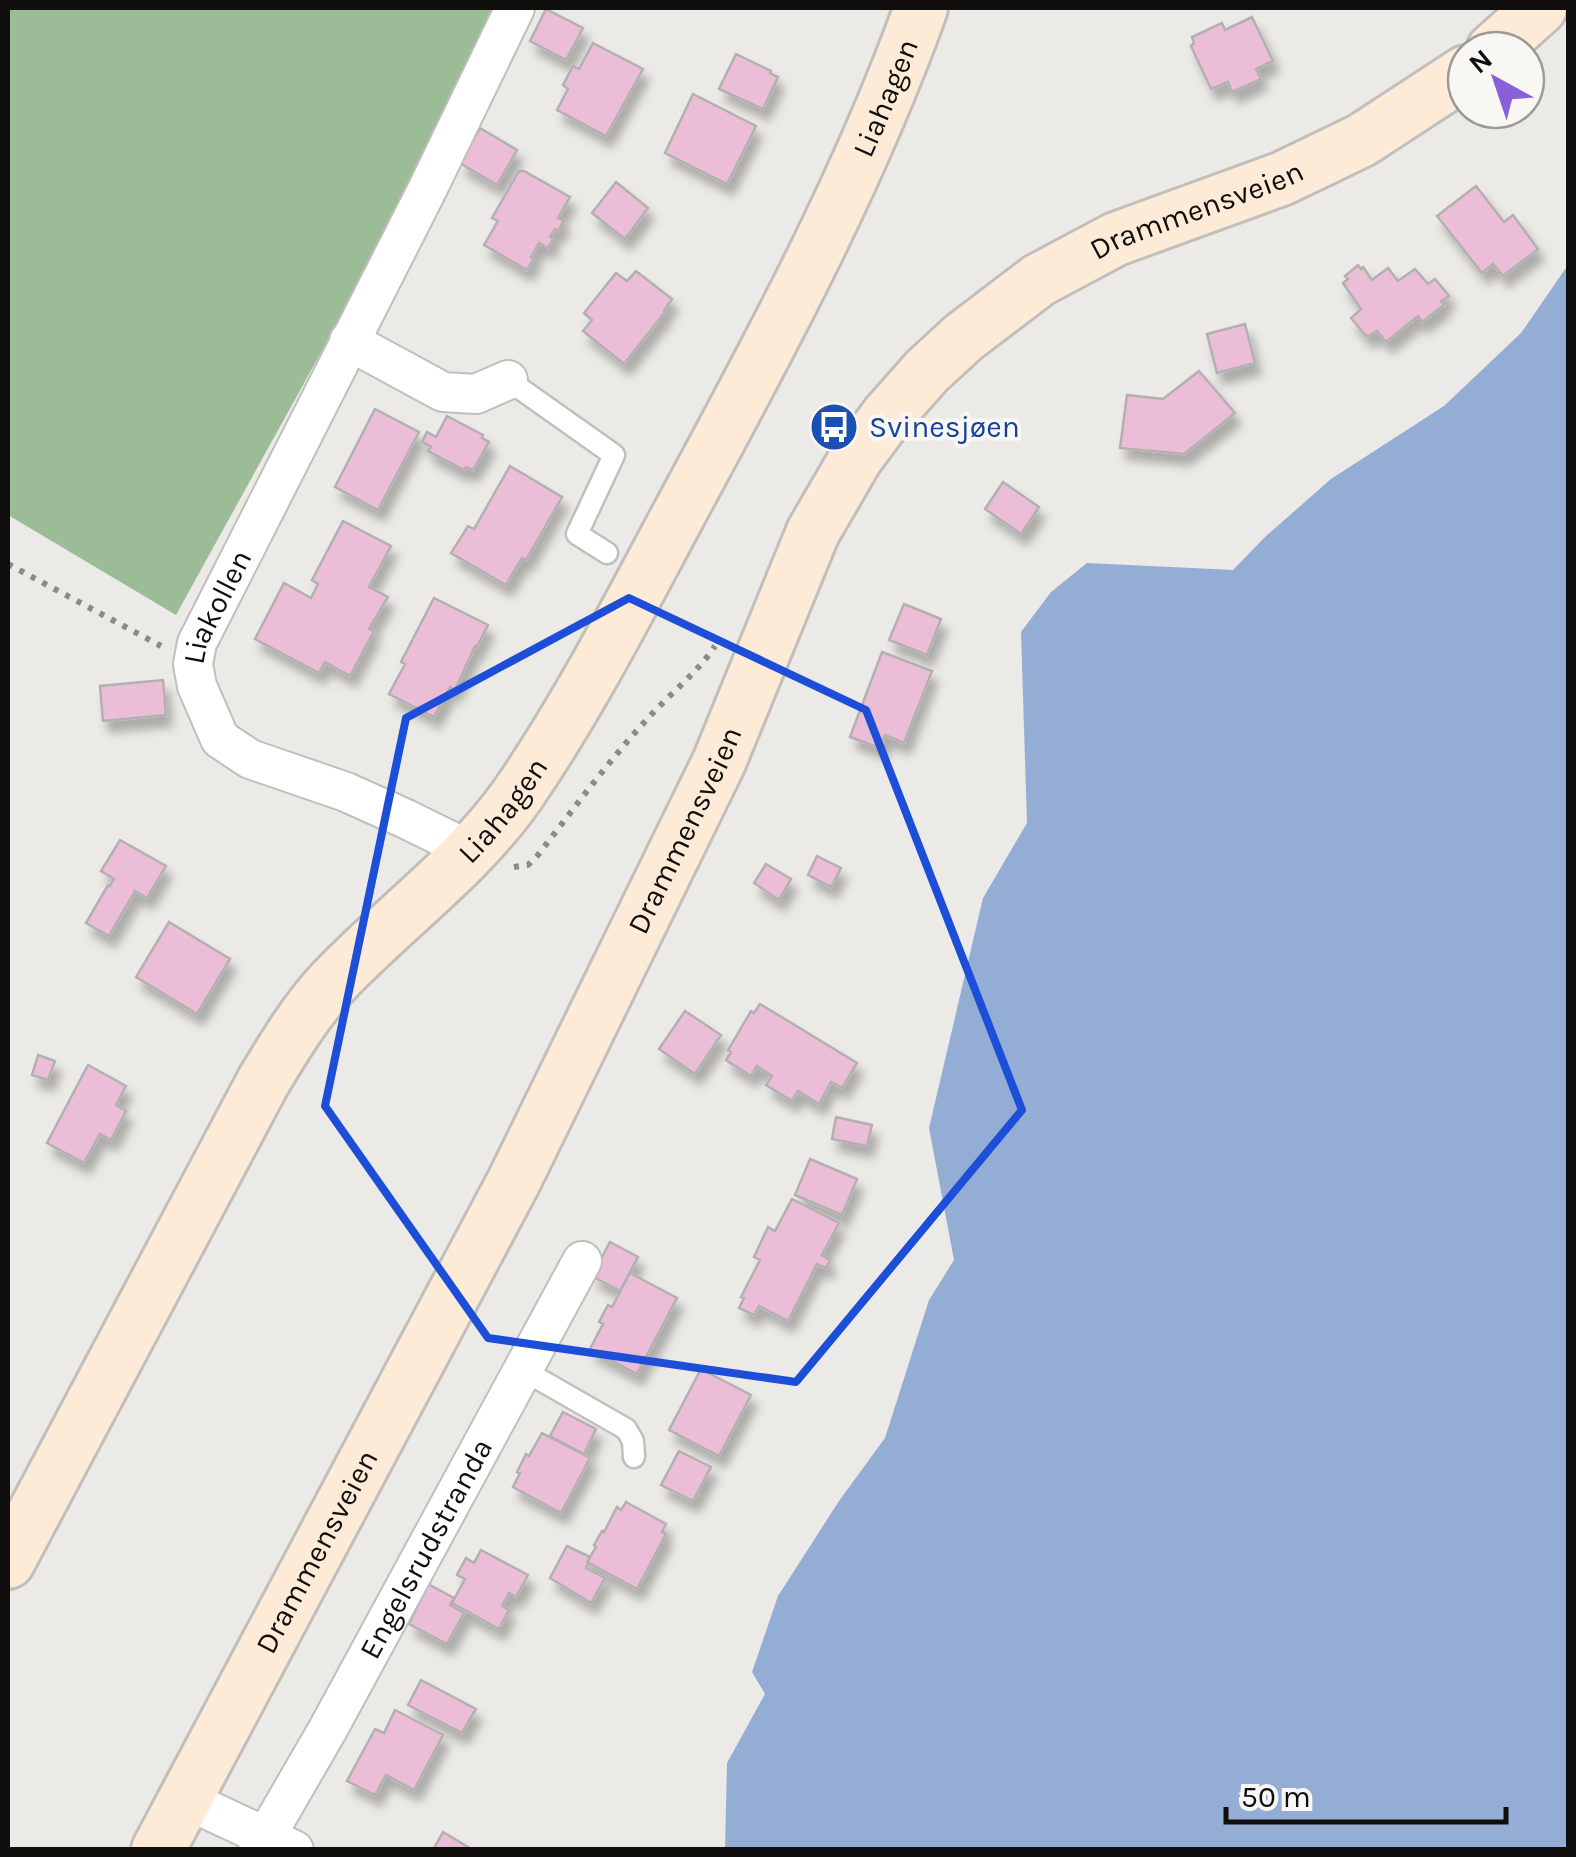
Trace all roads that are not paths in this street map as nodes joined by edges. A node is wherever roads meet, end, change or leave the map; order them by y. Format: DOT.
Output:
graph roads {
  1 [pos="515,8"];
  2 [pos="921,8"];
  3 [pos="1540,8"];
  4 [pos="1515,30"];
  5 [pos="1446,85"];
  6 [pos="349,342"];
  7 [pos="508,380"];
  8 [pos="607,553"];
  9 [pos="471,851"];
  10 [pos="582,1261"];
  11 [pos="523,1370"];
  12 [pos="634,1457"];
  13 [pos="22,1501"];
  14 [pos="8,1562"];
  15 [pos="185,1799"];
  16 [pos="272,1845"];
  17 [pos="158,1850"];
  1 -- 6 [label="street, Liakollen"];
  2 -- 9 [label="main road, Liahagen"];
  3 -- 4 [label="main road"];
  5 -- 15 [label="main road, Drammensveien"];
  6 -- 7 [label="street"];
  6 -- 9 [label="street, Liakollen"];
  7 -- 8 [label="lane"];
  9 -- 13 [label="main road, Liahagen"];
  10 -- 11 [label="street, Engelsrudstranda"];
  11 -- 12 [label="lane"];
  11 -- 16 [label="street, Engelsrudstranda"];
  13 -- 14 [label="main road, Liahagen"];
  15 -- 16 [label="street, Engelsrudstranda"];
  15 -- 17 [label="main road, Drammensveien"];
}
